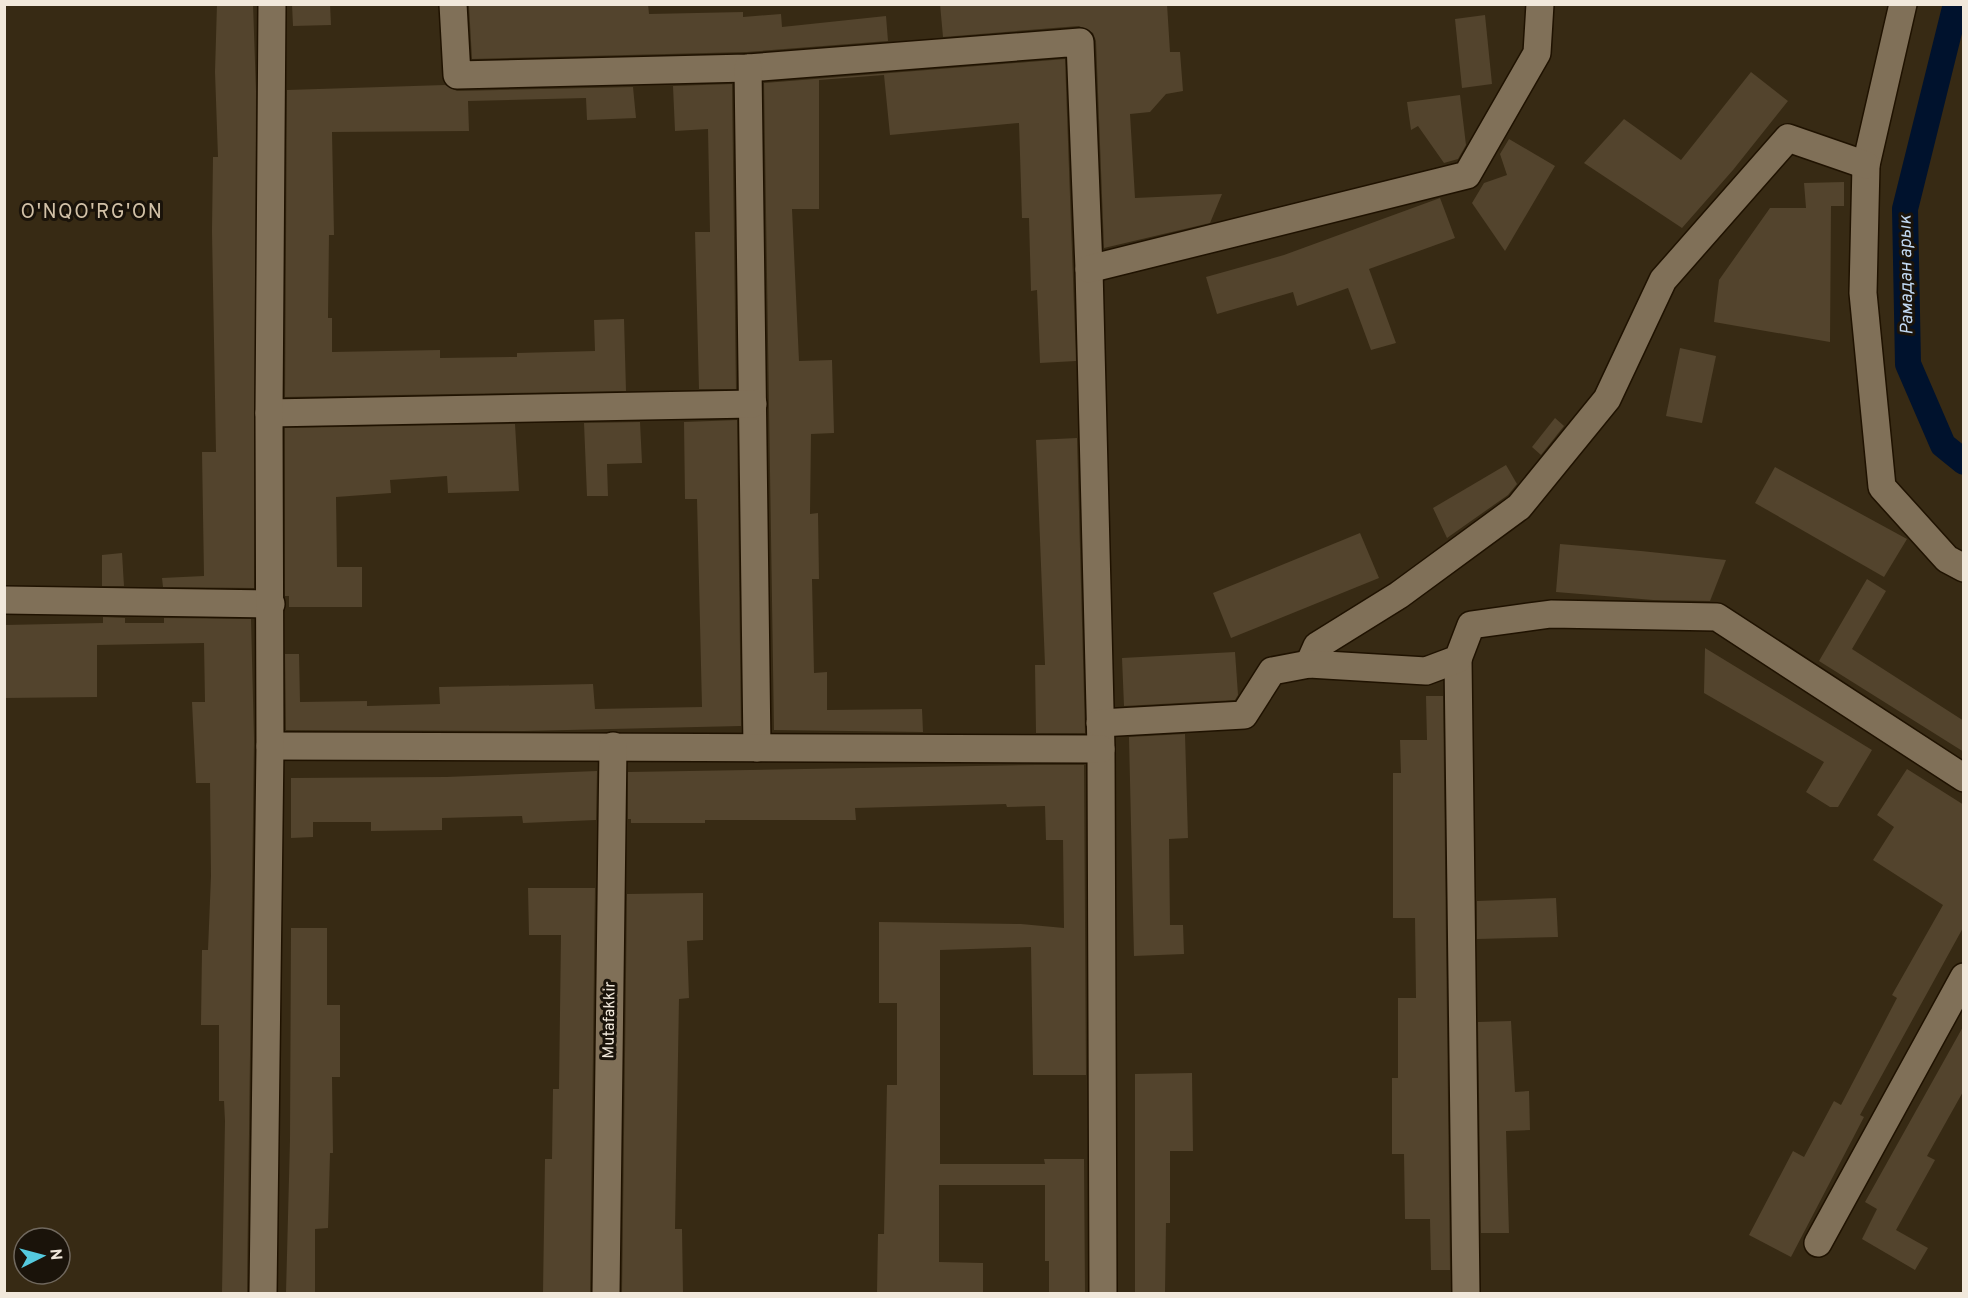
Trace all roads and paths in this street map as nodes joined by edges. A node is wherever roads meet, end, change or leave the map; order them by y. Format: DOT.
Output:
graph roads {
  1 [pos="272,4"];
  2 [pos="453,4"];
  3 [pos="1540,4"];
  4 [pos="1903,4"];
  5 [pos="748,68"];
  6 [pos="1866,165"];
  7 [pos="1089,269"];
  8 [pos="753,404"];
  9 [pos="269,413"];
  10 [pos="1964,567"];
  11 [pos="4,600"];
  12 [pos="271,604"];
  13 [pos="1458,659"];
  14 [pos="1309,664"];
  15 [pos="1100,736"];
  16 [pos="270,746"];
  17 [pos="613,746"];
  18 [pos="757,748"];
  19 [pos="1964,778"];
  20 [pos="1964,977"];
  21 [pos="1818,1243"];
  22 [pos="262,1293"];
  23 [pos="606,1293"];
  24 [pos="1103,1293"];
  25 [pos="1466,1293"];
  1 -- 9 [label="street"];
  2 -- 5 [label="street"];
  3 -- 7 [label="street"];
  4 -- 6 [label="street"];
  5 -- 7 [label="street"];
  5 -- 8 [label="street"];
  6 -- 10 [label="street"];
  6 -- 14 [label="street"];
  7 -- 15 [label="street"];
  8 -- 9 [label="street"];
  8 -- 18 [label="street"];
  9 -- 12 [label="street"];
  11 -- 12 [label="street"];
  12 -- 16 [label="street"];
  13 -- 14 [label="street"];
  13 -- 19 [label="street"];
  13 -- 25 [label="street"];
  14 -- 15 [label="street"];
  15 -- 18 [label="street"];
  15 -- 24 [label="street"];
  16 -- 17 [label="street"];
  16 -- 22 [label="street"];
  17 -- 18 [label="street"];
  17 -- 23 [label="street, Mutafakkir"];
  20 -- 21 [label="street"];
}
